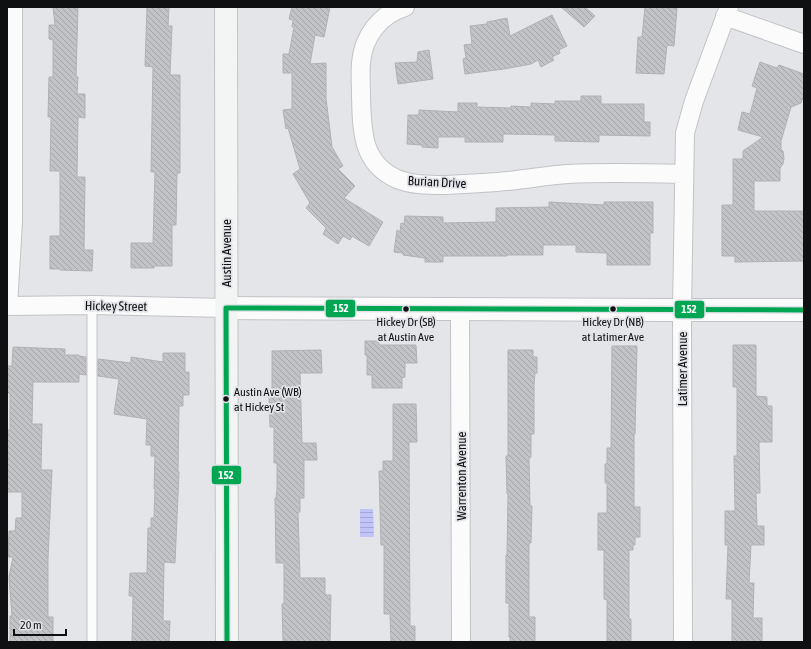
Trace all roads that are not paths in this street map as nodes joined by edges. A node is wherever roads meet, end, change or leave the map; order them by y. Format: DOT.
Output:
graph roads {
  1 [pos="13,7"];
  2 [pos="226,7"];
  3 [pos="404,7"];
  4 [pos="727,11"];
  5 [pos="804,44"];
  6 [pos="684,174"];
  7 [pos="92,305"];
  8 [pos="8,306"];
  9 [pos="226,308"];
  10 [pos="460,310"];
  11 [pos="682,310"];
  12 [pos="804,310"];
  13 [pos="92,642"];
  14 [pos="227,642"];
  15 [pos="461,642"];
  16 [pos="683,642"];
  1 -- 8 [label="street"];
  2 -- 9 [label="main road, Austin Avenue"];
  3 -- 6 [label="street, Burian Drive"];
  4 -- 5 [label="street"];
  4 -- 6 [label="street, Latimer Avenue"];
  6 -- 11 [label="street, Latimer Avenue"];
  7 -- 8 [label="street, Hickey Street"];
  7 -- 9 [label="street, Hickey Street"];
  7 -- 13 [label="lane"];
  9 -- 10 [label="street"];
  9 -- 14 [label="main road, Austin Avenue"];
  10 -- 11 [label="street"];
  10 -- 15 [label="street, Warrenton Avenue"];
  11 -- 12 [label="street"];
  11 -- 16 [label="street, Latimer Avenue"];
}
